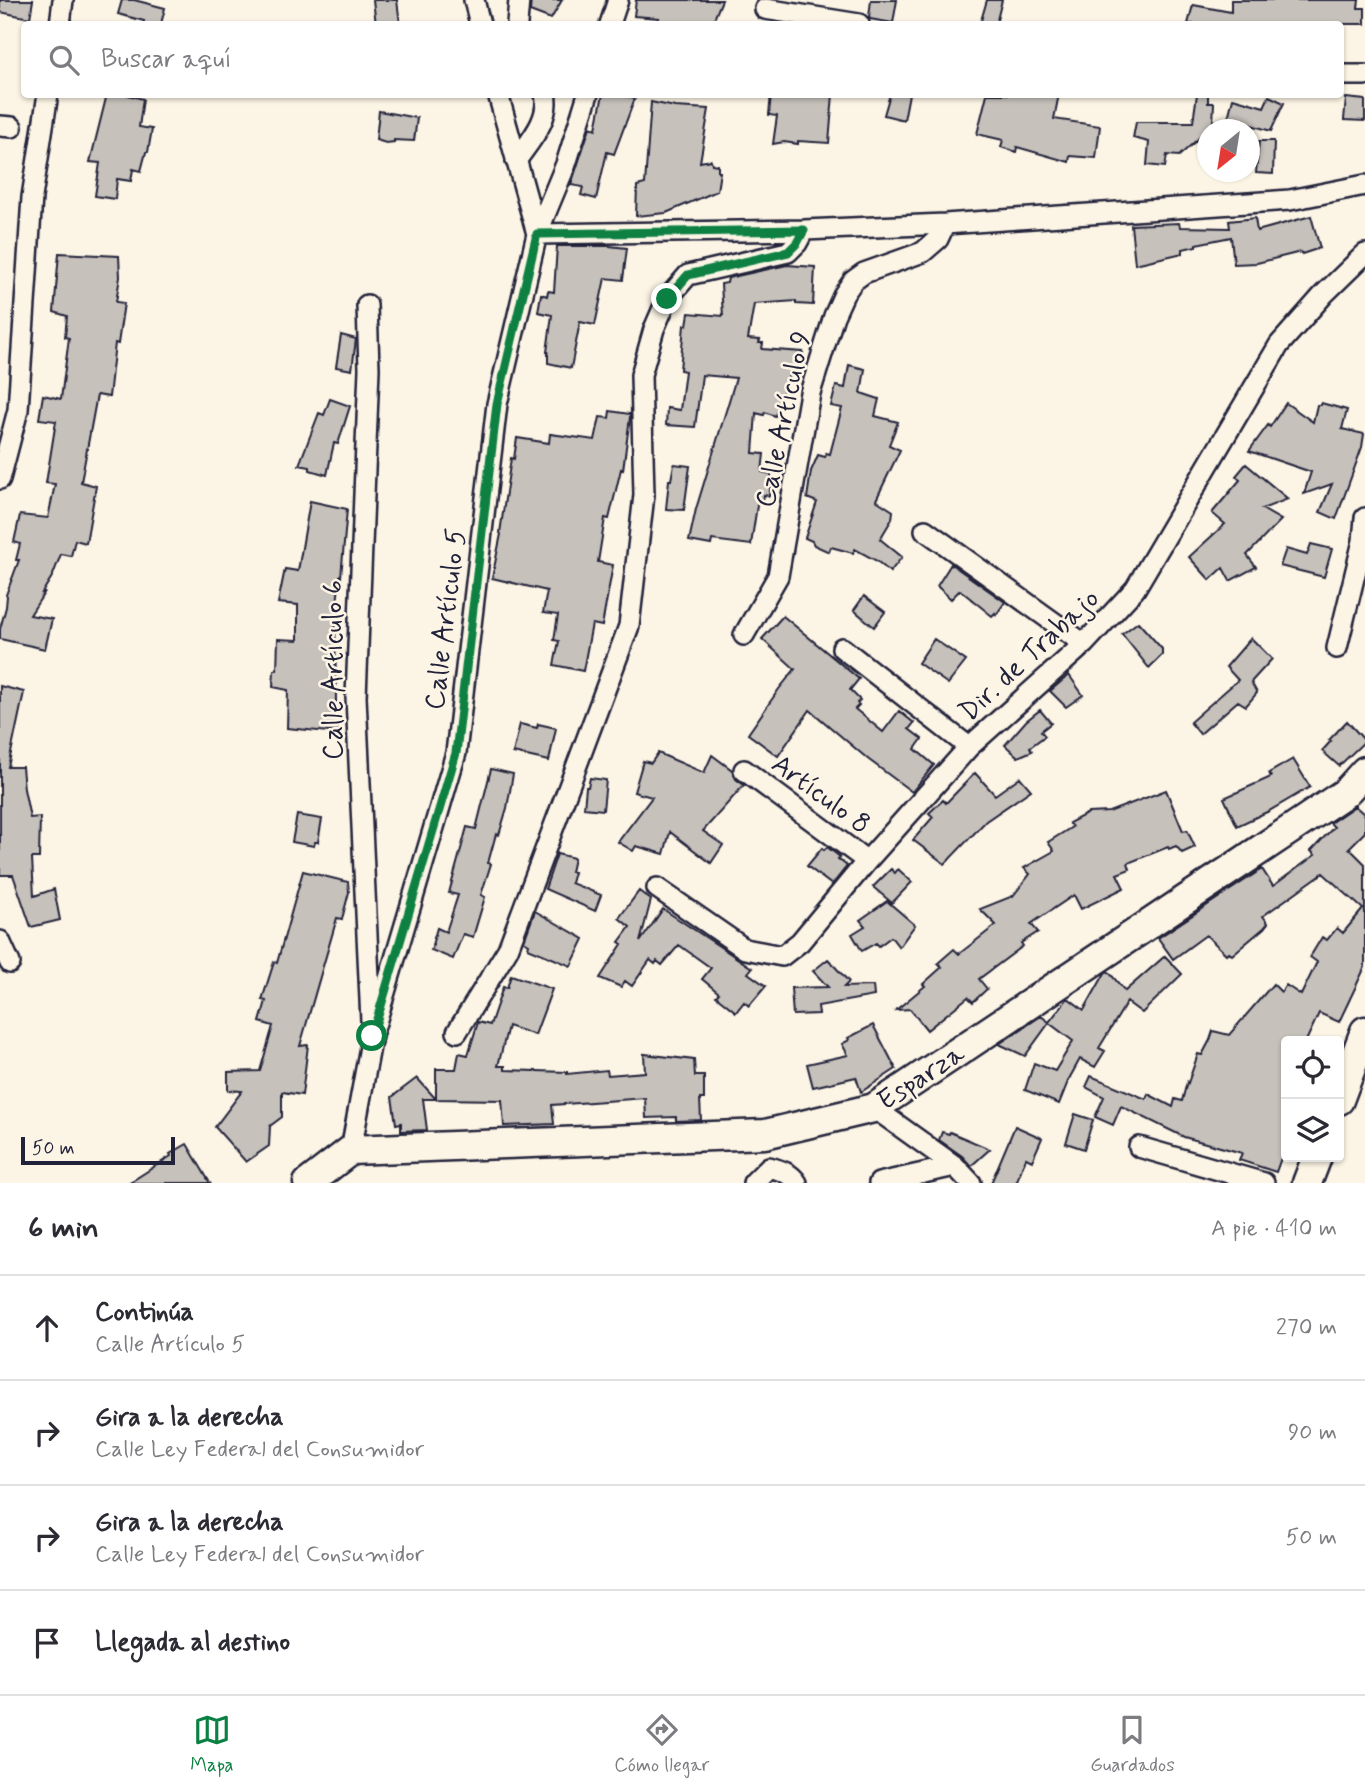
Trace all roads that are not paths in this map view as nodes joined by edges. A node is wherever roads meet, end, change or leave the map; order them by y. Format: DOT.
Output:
graph roads {
  1 [pos="64,0"];
  2 [pos="474,0"];
  3 [pos="618,0"];
  4 [pos="518,2"];
  5 [pos="765,9"];
  6 [pos="60,21"];
  7 [pos="479,21"];
  8 [pos="517,21"];
  9 [pos="611,21"];
  10 [pos="840,21"];
  11 [pos="1344,75"];
  12 [pos="1365,75"];
  13 [pos="47,98"];
  14 [pos="499,98"];
  15 [pos="546,98"];
  16 [pos="587,98"];
  17 [pos="516,161"];
  18 [pos="1365,185"];
  19 [pos="945,224"];
  20 [pos="804,230"];
  21 [pos="537,234"];
  22 [pos="1365,254"];
  23 [pos="368,305"];
  24 [pos="0,479"];
  25 [pos="1365,518"];
  26 [pos="925,530"];
  27 [pos="744,635"];
  28 [pos="1084,644"];
  29 [pos="842,648"];
  30 [pos="1337,648"];
  31 [pos="969,747"];
  32 [pos="744,770"];
  33 [pos="1365,772"];
  34 [pos="867,861"];
  35 [pos="657,888"];
  36 [pos="0,941"];
  37 [pos="10,963"];
  38 [pos="1365,1031"];
  39 [pos="457,1032"];
  40 [pos="372,1036"];
  41 [pos="1339,1099"];
  42 [pos="874,1108"];
  43 [pos="765,1133"];
  44 [pos="1139,1147"];
  45 [pos="351,1150"];
  46 [pos="1315,1162"];
  47 [pos="955,1166"];
  48 [pos="769,1167"];
  49 [pos="308,1183"];
  50 [pos="753,1183"];
  51 [pos="797,1183"];
  52 [pos="879,1183"];
  53 [pos="971,1183"];
  54 [pos="1264,1183"];
  55 [pos="1307,1183"];
  1 -- 6 [label="street"];
  2 -- 7 [label="street"];
  3 -- 9 [label="street"];
  4 -- 8 [label="street"];
  5 -- 10 [label="street"];
  11 -- 12 [label="street"];
  13 -- 24 [label="street"];
  14 -- 17 [label="street"];
  15 -- 17 [label="street"];
  16 -- 21 [label="street, Calle Artículo 5"];
  17 -- 21 [label="street"];
  18 -- 19 [label="street"];
  19 -- 20 [label="street"];
  19 -- 27 [label="street, Calle Artículo 9"];
  20 -- 21 [label="street"];
  20 -- 39 [label="street"];
  21 -- 40 [label="street, Calle Artículo 5"];
  22 -- 28 [label="street, Dir. de Trabajo"];
  23 -- 40 [label="street, Calle Artículo 6"];
  25 -- 30 [label="street"];
  26 -- 28 [label="street"];
  28 -- 31 [label="street, Dir. de Trabajo"];
  29 -- 31 [label="street"];
  31 -- 34 [label="street, Dir. de Trabajo"];
  32 -- 34 [label="street, Artículo 8"];
  33 -- 42 [label="street, Esparza"];
  34 -- 35 [label="street, Dir. de Trabajo"];
  36 -- 37 [label="street"];
  38 -- 41 [label="street"];
  40 -- 45 [label="street, Calle Artículo 5"];
  42 -- 43 [label="street, Esparza"];
  42 -- 47 [label="street"];
  43 -- 45 [label="street, Esparza"];
  43 -- 48 [label="street"];
  44 -- 54 [label="street"];
  45 -- 49 [label="street"];
  46 -- 55 [label="street"];
  47 -- 52 [label="street"];
  47 -- 53 [label="street"];
  48 -- 50 [label="street"];
  48 -- 51 [label="street"];
}
